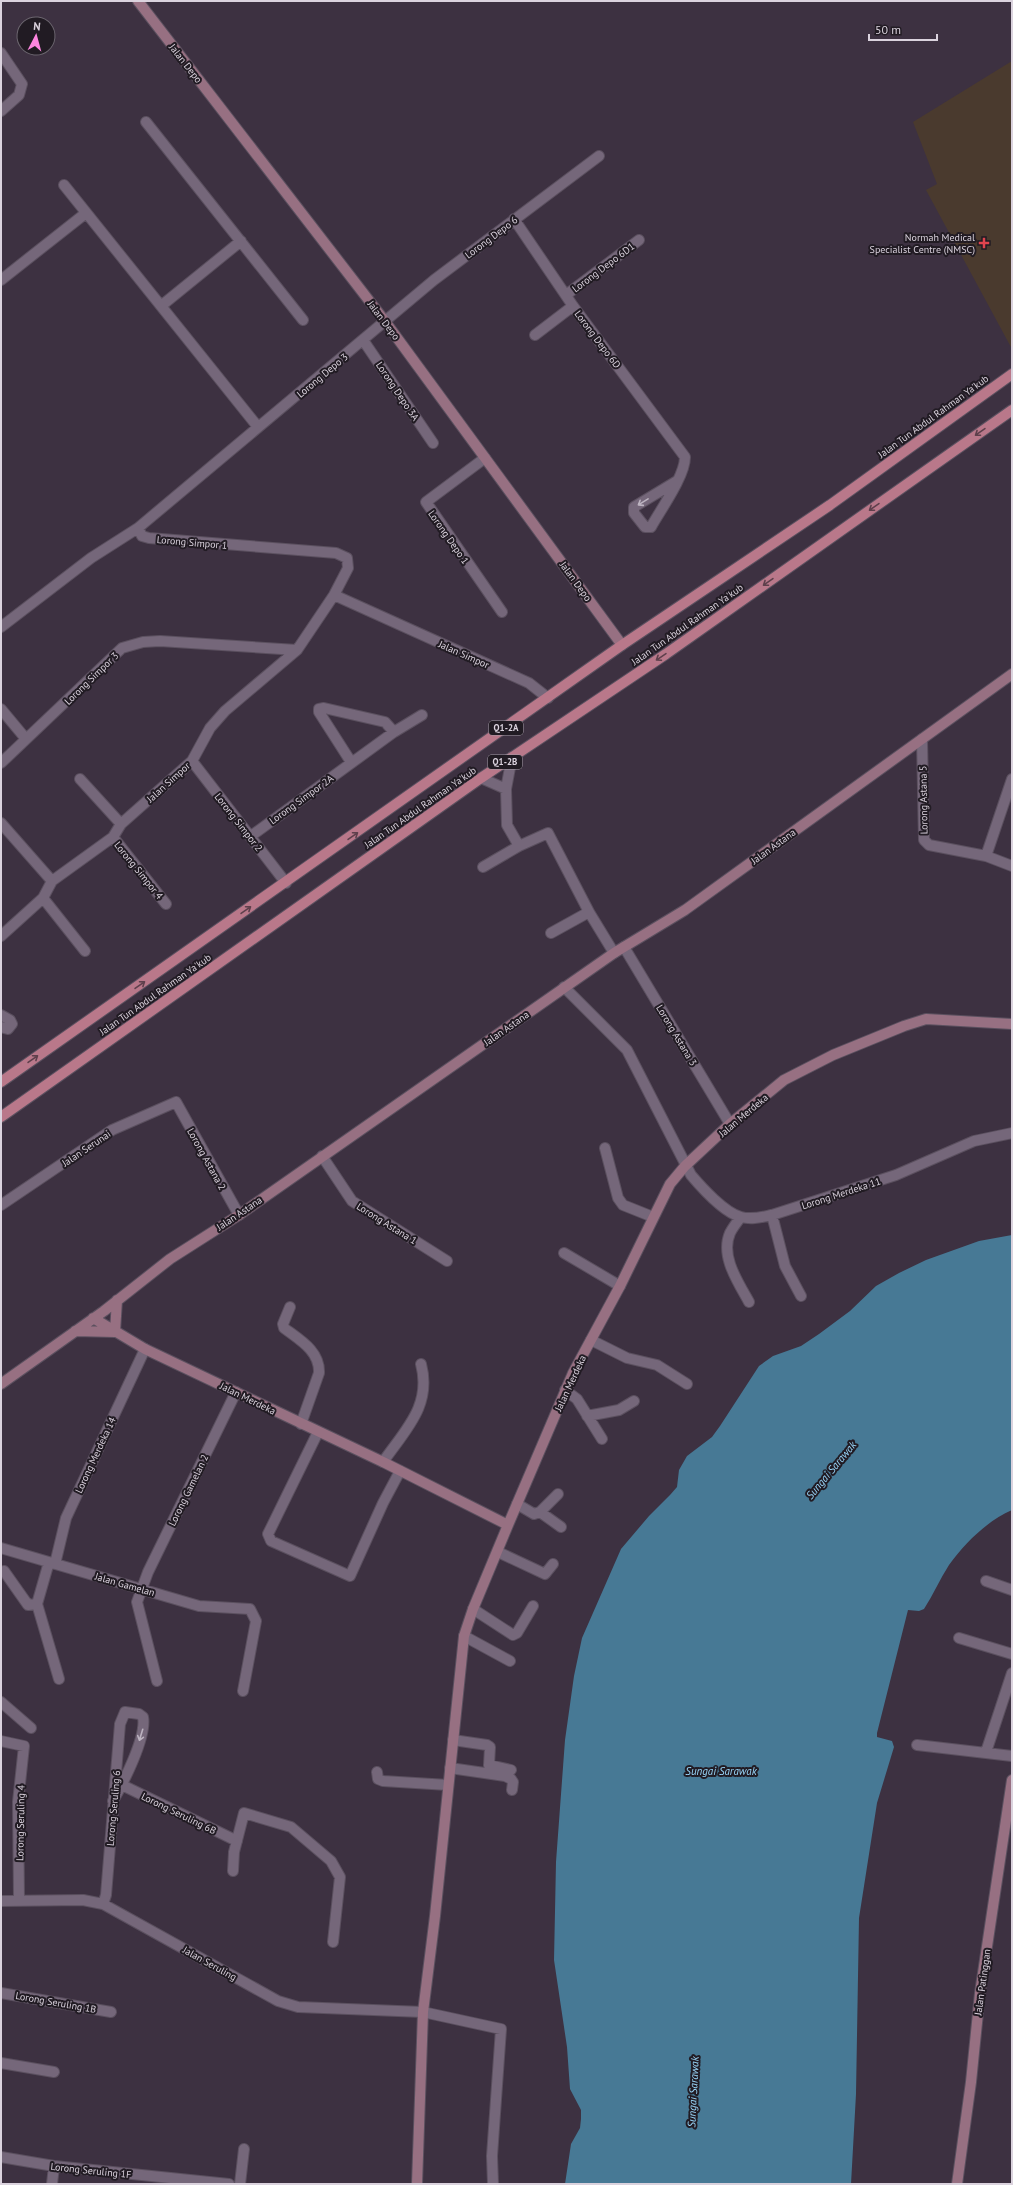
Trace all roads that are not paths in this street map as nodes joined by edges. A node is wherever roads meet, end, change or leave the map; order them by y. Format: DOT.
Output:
graph roads {
  1 [pos="138,1"];
  2 [pos="1,53"];
  3 [pos="1,111"];
  4 [pos="146,122"];
  5 [pos="599,156"];
  6 [pos="64,185"];
  7 [pos="86,213"];
  8 [pos="514,219"];
  9 [pos="639,240"];
  10 [pos="241,241"];
  11 [pos="1,280"];
  12 [pos="566,295"];
  13 [pos="161,306"];
  14 [pos="573,306"];
  15 [pos="303,320"];
  16 [pos="384,320"];
  17 [pos="535,335"];
  18 [pos="363,340"];
  19 [pos="1012,374"];
  20 [pos="1012,410"];
  21 [pos="258,427"];
  22 [pos="433,443"];
  23 [pos="485,458"];
  24 [pos="677,481"];
  25 [pos="138,528"];
  26 [pos="348,568"];
  27 [pos="334,595"];
  28 [pos="502,612"];
  29 [pos="1,627"];
  30 [pos="622,645"];
  31 [pos="297,650"];
  32 [pos="1012,674"];
  33 [pos="548,698"];
  34 [pos="1,709"];
  35 [pos="422,715"];
  36 [pos="394,732"];
  37 [pos="26,739"];
  38 [pos="922,739"];
  39 [pos="512,757"];
  40 [pos="192,761"];
  41 [pos="351,762"];
  42 [pos="1,763"];
  43 [pos="481,778"];
  44 [pos="80,779"];
  45 [pos="1012,779"];
  46 [pos="506,789"];
  47 [pos="1,823"];
  48 [pos="121,824"];
  49 [pos="251,836"];
  50 [pos="113,837"];
  51 [pos="519,846"];
  52 [pos="986,856"];
  53 [pos="1012,866"];
  54 [pos="483,867"];
  55 [pos="52,881"];
  56 [pos="286,883"];
  57 [pos="43,898"];
  58 [pos="166,904"];
  59 [pos="589,912"];
  60 [pos="551,933"];
  61 [pos="1,936"];
  62 [pos="624,947"];
  63 [pos="85,951"];
  64 [pos="614,953"];
  65 [pos="564,987"];
  66 [pos="1,1015"];
  67 [pos="1012,1024"];
  68 [pos="1,1027"];
  69 [pos="1,1082"];
  70 [pos="176,1102"];
  71 [pos="1,1117"];
  72 [pos="730,1124"];
  73 [pos="1012,1134"];
  74 [pos="605,1148"];
  75 [pos="322,1156"];
  76 [pos="685,1166"];
  77 [pos="1,1205"];
  78 [pos="239,1215"];
  79 [pos="772,1215"];
  80 [pos="653,1217"];
  81 [pos="740,1217"];
  82 [pos="564,1252"];
  83 [pos="447,1261"];
  84 [pos="620,1286"];
  85 [pos="801,1296"];
  86 [pos="117,1300"];
  87 [pos="749,1302"];
  88 [pos="290,1307"];
  89 [pos="93,1318"];
  90 [pos="75,1332"];
  91 [pos="115,1332"];
  92 [pos="591,1340"];
  93 [pos="145,1348"];
  94 [pos="421,1364"];
  95 [pos="1,1384"];
  96 [pos="687,1384"];
  97 [pos="565,1390"];
  98 [pos="236,1392"];
  99 [pos="634,1401"];
  100 [pos="587,1416"];
  101 [pos="301,1424"];
  102 [pos="318,1432"];
  103 [pos="602,1439"];
  104 [pos="383,1462"];
  105 [pos="400,1471"];
  106 [pos="558,1494"];
  107 [pos="517,1504"];
  108 [pos="540,1512"];
  109 [pos="508,1525"];
  110 [pos="561,1527"];
  111 [pos="1,1548"];
  112 [pos="498,1552"];
  113 [pos="52,1563"];
  114 [pos="553,1564"];
  115 [pos="4,1571"];
  116 [pos="986,1581"];
  117 [pos="142,1589"];
  118 [pos="1012,1590"];
  119 [pos="37,1604"];
  120 [pos="533,1606"];
  121 [pos="473,1609"];
  122 [pos="464,1636"];
  123 [pos="959,1638"];
  124 [pos="1012,1654"];
  125 [pos="510,1662"];
  126 [pos="1012,1673"];
  127 [pos="59,1679"];
  128 [pos="157,1681"];
  129 [pos="243,1691"];
  130 [pos="1,1702"];
  131 [pos="31,1728"];
  132 [pos="453,1740"];
  133 [pos="1,1741"];
  134 [pos="917,1745"];
  135 [pos="986,1752"];
  136 [pos="1012,1756"];
  137 [pos="450,1768"];
  138 [pos="511,1770"];
  139 [pos="377,1772"];
  140 [pos="1012,1780"];
  141 [pos="122,1785"];
  142 [pos="448,1786"];
  143 [pos="512,1790"];
  144 [pos="113,1801"];
  145 [pos="237,1841"];
  146 [pos="233,1871"];
  147 [pos="1,1900"];
  148 [pos="19,1900"];
  149 [pos="104,1904"];
  150 [pos="333,1942"];
  151 [pos="1,1992"];
  152 [pos="111,2012"];
  153 [pos="423,2012"];
  154 [pos="1,2063"];
  155 [pos="54,2072"];
  156 [pos="244,2149"];
  157 [pos="1,2158"];
  158 [pos="54,2166"];
  159 [pos="52,2184"];
  160 [pos="229,2184"];
  161 [pos="240,2184"];
  162 [pos="417,2184"];
  163 [pos="492,2184"];
  164 [pos="958,2184"];
  1 -- 16 [label="street, Jalan Depo"];
  2 -- 3 [label="street"];
  4 -- 10 [label="street"];
  5 -- 8 [label="street, Lorong Depo 6"];
  6 -- 7 [label="street"];
  7 -- 11 [label="street"];
  7 -- 13 [label="street"];
  8 -- 12 [label="street, Lorong Depo 6D"];
  8 -- 16 [label="street, Lorong Depo 6"];
  9 -- 12 [label="street, Lorong Depo 6D1"];
  10 -- 13 [label="street"];
  10 -- 15 [label="street"];
  12 -- 14 [label="street, Lorong Depo 6D"];
  13 -- 21 [label="street"];
  14 -- 17 [label="street"];
  14 -- 24 [label="street, Lorong Depo 6D"];
  16 -- 18 [label="street, Lorong Depo 3"];
  16 -- 23 [label="street, Jalan Depo"];
  18 -- 21 [label="street, Lorong Depo 3"];
  18 -- 22 [label="street, Lorong Depo 3A"];
  19 -- 30 [label="main road, Jalan Tun Abdul Rahman Ya'kub / Q1-2A"];
  20 -- 39 [label="main road, Jalan Tun Abdul Rahman Ya'kub / Q1-2B, one-way"];
  21 -- 25 [label="street"];
  23 -- 28 [label="street, Lorong Depo 1"];
  23 -- 30 [label="street, Jalan Depo"];
  24 -- 24 [label="street, one-way"];
  25 -- 26 [label="street, Lorong Simpor 1"];
  25 -- 29 [label="street"];
  26 -- 27 [label="street, Jalan Simpor"];
  27 -- 31 [label="street, Jalan Simpor"];
  27 -- 33 [label="street, Jalan Simpor"];
  30 -- 33 [label="main road, Jalan Tun Abdul Rahman Ya'kub / Q1-2A"];
  31 -- 37 [label="street, Lorong Simpor 3"];
  31 -- 40 [label="street, Jalan Simpor"];
  32 -- 38 [label="street, Jalan Astana"];
  56 -- 33 [label="main road, Jalan Tun Abdul Rahman Ya'kub / Q1-2A, one-way"];
  34 -- 37 [label="street"];
  35 -- 36 [label="street, Lorong Simpor 2A"];
  36 -- 41 [label="street, Lorong Simpor 2A"];
  36 -- 41 [label="street"];
  37 -- 42 [label="street, Lorong Simpor 3"];
  38 -- 52 [label="street, Lorong Astana 5"];
  38 -- 62 [label="street, Jalan Astana"];
  39 -- 43 [label="main road, Jalan Tun Abdul Rahman Ya'kub / Q1-2B"];
  39 -- 46 [label="street"];
  40 -- 48 [label="street, Jalan Simpor"];
  40 -- 49 [label="street, Lorong Simpor 2"];
  41 -- 49 [label="street, Lorong Simpor 2A"];
  43 -- 46 [label="street"];
  43 -- 71 [label="main road, Jalan Tun Abdul Rahman Ya'kub / Q1-2B"];
  44 -- 48 [label="street"];
  45 -- 52 [label="street"];
  46 -- 51 [label="street"];
  47 -- 55 [label="street"];
  48 -- 50 [label="street, Jalan Simpor"];
  49 -- 56 [label="street, Lorong Simpor 2"];
  50 -- 55 [label="street, Jalan Simpor"];
  50 -- 58 [label="street, Lorong Simpor 4"];
  51 -- 54 [label="street"];
  51 -- 59 [label="street"];
  52 -- 53 [label="street, Lorong Astana 5"];
  55 -- 57 [label="street, Jalan Simpor"];
  69 -- 56 [label="main road, Jalan Tun Abdul Rahman Ya'kub / Q1-2A, one-way"];
  57 -- 61 [label="street, Jalan Simpor"];
  57 -- 63 [label="street"];
  59 -- 60 [label="street"];
  59 -- 64 [label="street"];
  62 -- 64 [label="street, Jalan Astana"];
  62 -- 72 [label="street, Lorong Astana 3"];
  64 -- 65 [label="street, Jalan Astana"];
  65 -- 75 [label="street, Jalan Astana"];
  65 -- 76 [label="street"];
  66 -- 68 [label="street"];
  67 -- 72 [label="street, Jalan Merdeka"];
  70 -- 77 [label="street, Jalan Serunai"];
  70 -- 78 [label="street, Lorong Astana 2"];
  72 -- 76 [label="street, Jalan Merdeka"];
  73 -- 79 [label="street, Lorong Merdeka 11"];
  74 -- 80 [label="street"];
  75 -- 78 [label="street, Jalan Astana"];
  75 -- 83 [label="street, Lorong Astana 1"];
  76 -- 80 [label="street, Jalan Merdeka"];
  76 -- 81 [label="street"];
  78 -- 86 [label="street, Jalan Astana"];
  79 -- 81 [label="street, Lorong Merdeka 11"];
  79 -- 85 [label="street"];
  80 -- 84 [label="street, Jalan Merdeka"];
  81 -- 87 [label="street"];
  82 -- 84 [label="street"];
  84 -- 92 [label="street, Jalan Merdeka"];
  86 -- 89 [label="street, Jalan Astana"];
  86 -- 91 [label="street"];
  88 -- 101 [label="street"];
  89 -- 90 [label="street, Jalan Astana"];
  89 -- 91 [label="street, Jalan Merdeka"];
  90 -- 91 [label="street"];
  90 -- 95 [label="street, Jalan Astana"];
  91 -- 93 [label="street, Jalan Merdeka"];
  92 -- 96 [label="street"];
  92 -- 97 [label="street, Jalan Merdeka"];
  93 -- 98 [label="street, Jalan Merdeka"];
  93 -- 113 [label="street, Lorong Merdeka 14"];
  94 -- 104 [label="street"];
  97 -- 100 [label="street"];
  97 -- 107 [label="street, Jalan Merdeka"];
  98 -- 101 [label="street, Jalan Merdeka"];
  98 -- 117 [label="street, Lorong Gamelan 2"];
  99 -- 100 [label="street"];
  100 -- 103 [label="street"];
  101 -- 102 [label="street, Jalan Merdeka"];
  102 -- 104 [label="street, Jalan Merdeka"];
  102 -- 105 [label="street"];
  104 -- 105 [label="street, Jalan Merdeka"];
  105 -- 109 [label="street, Jalan Merdeka"];
  106 -- 108 [label="street"];
  107 -- 108 [label="street"];
  107 -- 109 [label="street, Jalan Merdeka"];
  108 -- 110 [label="street"];
  109 -- 112 [label="street"];
  111 -- 113 [label="street, Jalan Gamelan"];
  112 -- 114 [label="street"];
  112 -- 121 [label="street"];
  113 -- 117 [label="street, Jalan Gamelan"];
  113 -- 119 [label="street, Lorong Merdeka 14"];
  115 -- 119 [label="street"];
  116 -- 118 [label="street"];
  117 -- 128 [label="street, Lorong Gamelan 2"];
  117 -- 129 [label="street, Jalan Gamelan"];
  119 -- 127 [label="street"];
  120 -- 121 [label="street"];
  121 -- 122 [label="street"];
  122 -- 125 [label="street"];
  122 -- 132 [label="street"];
  123 -- 124 [label="street"];
  126 -- 135 [label="street"];
  130 -- 131 [label="street"];
  132 -- 137 [label="street"];
  132 -- 138 [label="street"];
  133 -- 148 [label="street, Lorong Seruling 4"];
  134 -- 135 [label="street"];
  135 -- 136 [label="street"];
  137 -- 142 [label="street"];
  137 -- 143 [label="street"];
  139 -- 142 [label="street"];
  140 -- 164 [label="street, Jalan Patinggan"];
  141 -- 144 [label="street"];
  144 -- 141 [label="street, Lorong Seruling 6, one-way"];
  141 -- 145 [label="street, Lorong Seruling 6B"];
  142 -- 153 [label="street"];
  144 -- 149 [label="street, Lorong Seruling 6"];
  145 -- 146 [label="street"];
  145 -- 150 [label="street"];
  147 -- 148 [label="street, Jalan Seruling"];
  148 -- 149 [label="street, Jalan Seruling"];
  149 -- 153 [label="street, Jalan Seruling"];
  151 -- 152 [label="street, Lorong Seruling 1B"];
  153 -- 162 [label="street"];
  153 -- 163 [label="street, Jalan Seruling"];
  154 -- 155 [label="street"];
  156 -- 161 [label="street"];
  157 -- 158 [label="street, Lorong Seruling 1F"];
  158 -- 159 [label="street"];
  158 -- 160 [label="street, Lorong Seruling 1F"];
}
